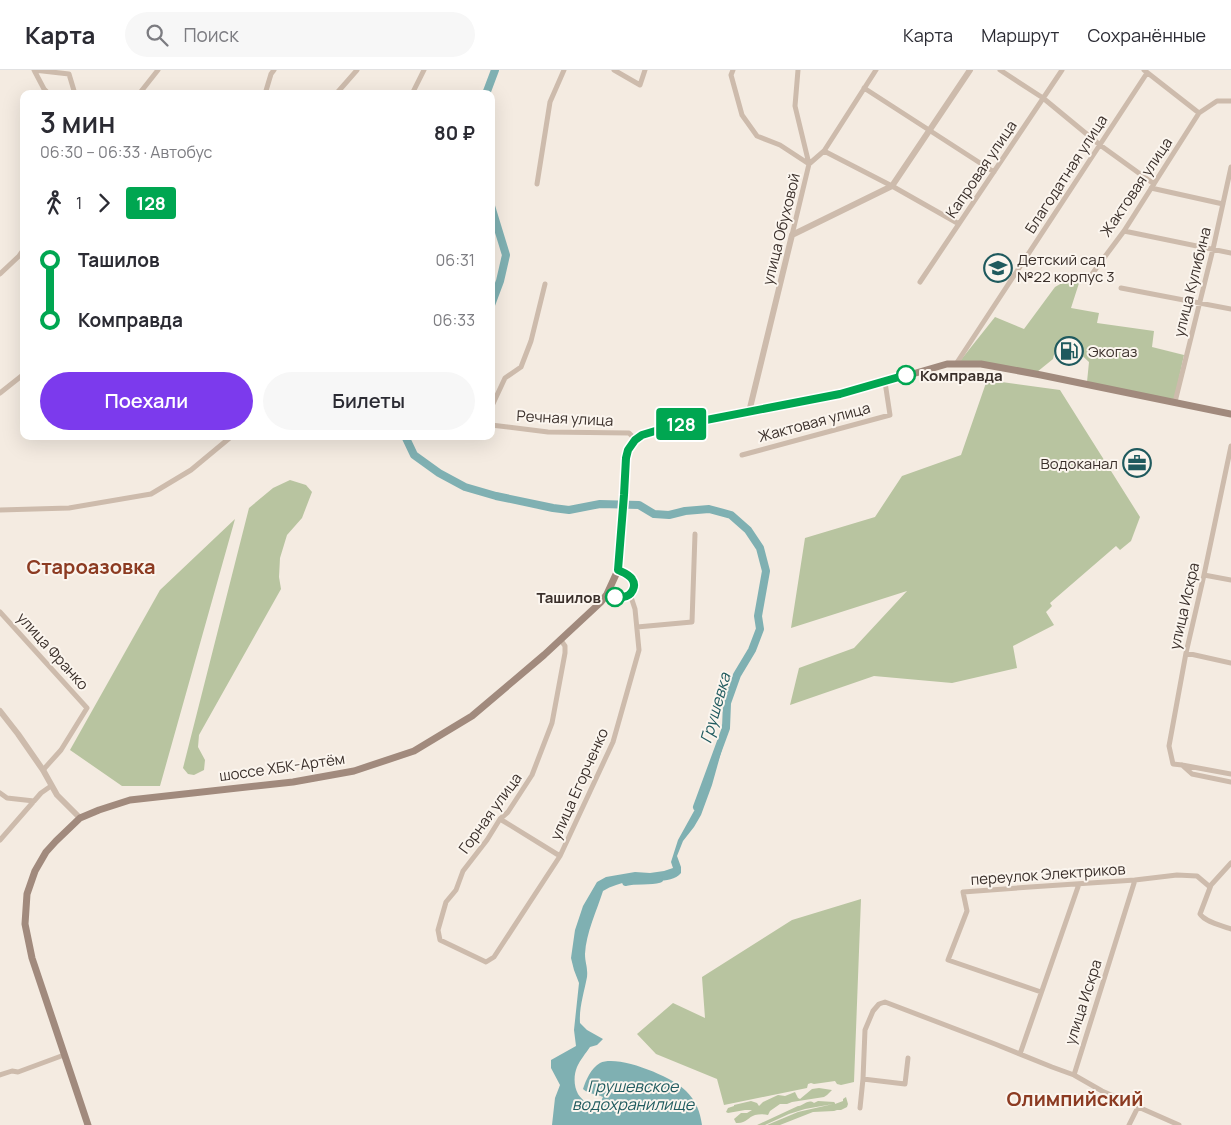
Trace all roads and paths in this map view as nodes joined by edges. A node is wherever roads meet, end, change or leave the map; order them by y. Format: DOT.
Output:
graph roads {
  1 [pos="34,70"];
  2 [pos="158,70"];
  3 [pos="274,70"];
  4 [pos="357,70"];
  5 [pos="424,70"];
  6 [pos="564,70"];
  7 [pos="614,70"];
  8 [pos="645,70"];
  9 [pos="733,70"];
  10 [pos="798,70"];
  11 [pos="876,70"];
  12 [pos="970,70"];
  13 [pos="1000,70"];
  14 [pos="1062,70"];
  15 [pos="1146,71"];
  16 [pos="71,72"];
  17 [pos="864,88"];
  18 [pos="45,90"];
  19 [pos="74,90"];
  20 [pos="142,90"];
  21 [pos="266,90"];
  22 [pos="340,90"];
  23 [pos="414,90"];
  24 [pos="1043,98"];
  25 [pos="1231,101"];
  26 [pos="1200,113"];
  27 [pos="929,131"];
  28 [pos="1100,145"];
  29 [pos="824,151"];
  30 [pos="809,164"];
  31 [pos="1231,167"];
  32 [pos="994,172"];
  33 [pos="537,184"];
  34 [pos="892,186"];
  35 [pos="1153,186"];
  36 [pos="1223,204"];
  37 [pos="959,224"];
  38 [pos="1124,231"];
  39 [pos="792,235"];
  40 [pos="1213,249"];
  41 [pos="1231,253"];
  42 [pos="20,255"];
  43 [pos="0,274"];
  44 [pos="1092,274"];
  45 [pos="920,282"];
  46 [pos="545,284"];
  47 [pos="1121,288"];
  48 [pos="1200,302"];
  49 [pos="1231,309"];
  50 [pos="956,364"];
  51 [pos="20,377"];
  52 [pos="885,382"];
  53 [pos="0,394"];
  54 [pos="495,399"];
  55 [pos="1175,402"];
  56 [pos="748,412"];
  57 [pos="1231,414"];
  58 [pos="495,425"];
  59 [pos="227,440"];
  60 [pos="635,440"];
  61 [pos="1231,446"];
  62 [pos="742,455"];
  63 [pos="0,510"];
  64 [pos="695,534"];
  65 [pos="618,570"];
  66 [pos="1204,575"];
  67 [pos="1231,580"];
  68 [pos="607,594"];
  69 [pos="630,594"];
  70 [pos="0,612"];
  71 [pos="637,627"];
  72 [pos="560,639"];
  73 [pos="1186,653"];
  74 [pos="1231,663"];
  75 [pos="0,711"];
  76 [pos="1182,765"];
  77 [pos="43,770"];
  78 [pos="1231,774"];
  79 [pos="1231,782"];
  80 [pos="51,786"];
  81 [pos="0,793"];
  82 [pos="34,801"];
  83 [pos="80,818"];
  84 [pos="500,819"];
  85 [pos="0,840"];
  86 [pos="560,856"];
  87 [pos="1231,863"];
  88 [pos="1135,880"];
  89 [pos="1079,884"];
  90 [pos="1210,887"];
  91 [pos="1231,928"];
  92 [pos="486,962"];
  93 [pos="1041,992"];
  94 [pos="1020,1054"];
  95 [pos="64,1055"];
  96 [pos="908,1058"];
  97 [pos="0,1075"];
  98 [pos="1074,1075"];
  99 [pos="863,1079"];
  100 [pos="860,1108"];
  101 [pos="1138,1108"];
  102 [pos="88,1125"];
  103 [pos="1129,1125"];
  104 [pos="1179,1125"];
  1 -- 16 [label="street"];
  1 -- 18 [label="street"];
  2 -- 20 [label="street"];
  3 -- 21 [label="street"];
  4 -- 22 [label="street"];
  5 -- 23 [label="street"];
  6 -- 33 [label="street"];
  7 -- 8 [label="street"];
  9 -- 30 [label="street"];
  10 -- 30 [label="street"];
  11 -- 17 [label="street, улица Обуховой"];
  12 -- 27 [label="street"];
  13 -- 24 [label="street"];
  14 -- 24 [label="street, Капровая улица"];
  15 -- 26 [label="street"];
  15 -- 28 [label="street, Благодатная улица"];
  16 -- 19 [label="street"];
  17 -- 27 [label="street"];
  17 -- 29 [label="street, улица Обуховой"];
  24 -- 28 [label="street"];
  24 -- 32 [label="street, Капровая улица"];
  25 -- 26 [label="street"];
  26 -- 35 [label="street, Жактовая улица"];
  27 -- 32 [label="street"];
  27 -- 34 [label="street"];
  28 -- 35 [label="street"];
  28 -- 50 [label="street, Благодатная улица"];
  29 -- 30 [label="street, улица Обуховой"];
  29 -- 34 [label="street"];
  30 -- 39 [label="street, улица Обуховой"];
  31 -- 36 [label="street, улица Кулибина"];
  32 -- 37 [label="street, Капровая улица"];
  34 -- 37 [label="street"];
  34 -- 39 [label="street"];
  35 -- 36 [label="street"];
  35 -- 38 [label="street, Жактовая улица"];
  36 -- 40 [label="street, улица Кулибина"];
  37 -- 45 [label="street, Капровая улица"];
  38 -- 40 [label="street"];
  38 -- 44 [label="street, Жактовая улица"];
  39 -- 56 [label="street, улица Обуховой"];
  40 -- 41 [label="street"];
  40 -- 48 [label="street, улица Кулибина"];
  42 -- 43 [label="street"];
  46 -- 54 [label="street"];
  47 -- 48 [label="street"];
  48 -- 49 [label="street"];
  48 -- 55 [label="street, улица Кулибина"];
  50 -- 52 [label="main road"];
  50 -- 55 [label="main road"];
  51 -- 53 [label="street"];
  52 -- 56 [label="main road"];
  52 -- 62 [label="street, Жактовая улица"];
  55 -- 57 [label="main road"];
  56 -- 60 [label="main road"];
  58 -- 60 [label="street, Речная улица"];
  59 -- 63 [label="street"];
  60 -- 65 [label="main road, шоссе ХБК-Артём"];
  61 -- 66 [label="street, улица Искра"];
  64 -- 71 [label="street"];
  65 -- 68 [label="main road, шоссе ХБК-Артём"];
  65 -- 69 [label="street"];
  66 -- 67 [label="street"];
  66 -- 73 [label="street, улица Искра"];
  68 -- 69 [label="street"];
  68 -- 72 [label="main road, шоссе ХБК-Артём"];
  69 -- 71 [label="street, улица Егорченко"];
  70 -- 77 [label="street, улица Франко"];
  71 -- 86 [label="street, улица Егорченко"];
  72 -- 83 [label="main road, шоссе ХБК-Артём"];
  72 -- 84 [label="street, Горная улица"];
  73 -- 74 [label="street"];
  73 -- 76 [label="street, улица Искра"];
  75 -- 77 [label="street"];
  76 -- 78 [label="street"];
  76 -- 79 [label="street"];
  77 -- 80 [label="street"];
  80 -- 82 [label="street"];
  80 -- 83 [label="street"];
  81 -- 82 [label="street"];
  82 -- 85 [label="street"];
  83 -- 95 [label="main road, шоссе ХБК-Артём"];
  84 -- 86 [label="street"];
  84 -- 92 [label="street, Горная улица"];
  86 -- 92 [label="street, улица Егорченко"];
  87 -- 90 [label="street"];
  88 -- 89 [label="street, переулок Электриков"];
  88 -- 90 [label="street, переулок Электриков"];
  88 -- 98 [label="street, улица Искра"];
  89 -- 93 [label="street"];
  89 -- 93 [label="street, переулок Электриков"];
  90 -- 91 [label="street"];
  93 -- 94 [label="street"];
  94 -- 98 [label="street"];
  94 -- 99 [label="street"];
  95 -- 97 [label="street"];
  95 -- 102 [label="main road, шоссе ХБК-Артём"];
  96 -- 99 [label="street"];
  98 -- 101 [label="street"];
  99 -- 100 [label="street"];
  101 -- 103 [label="street"];
  101 -- 104 [label="street"];
}
